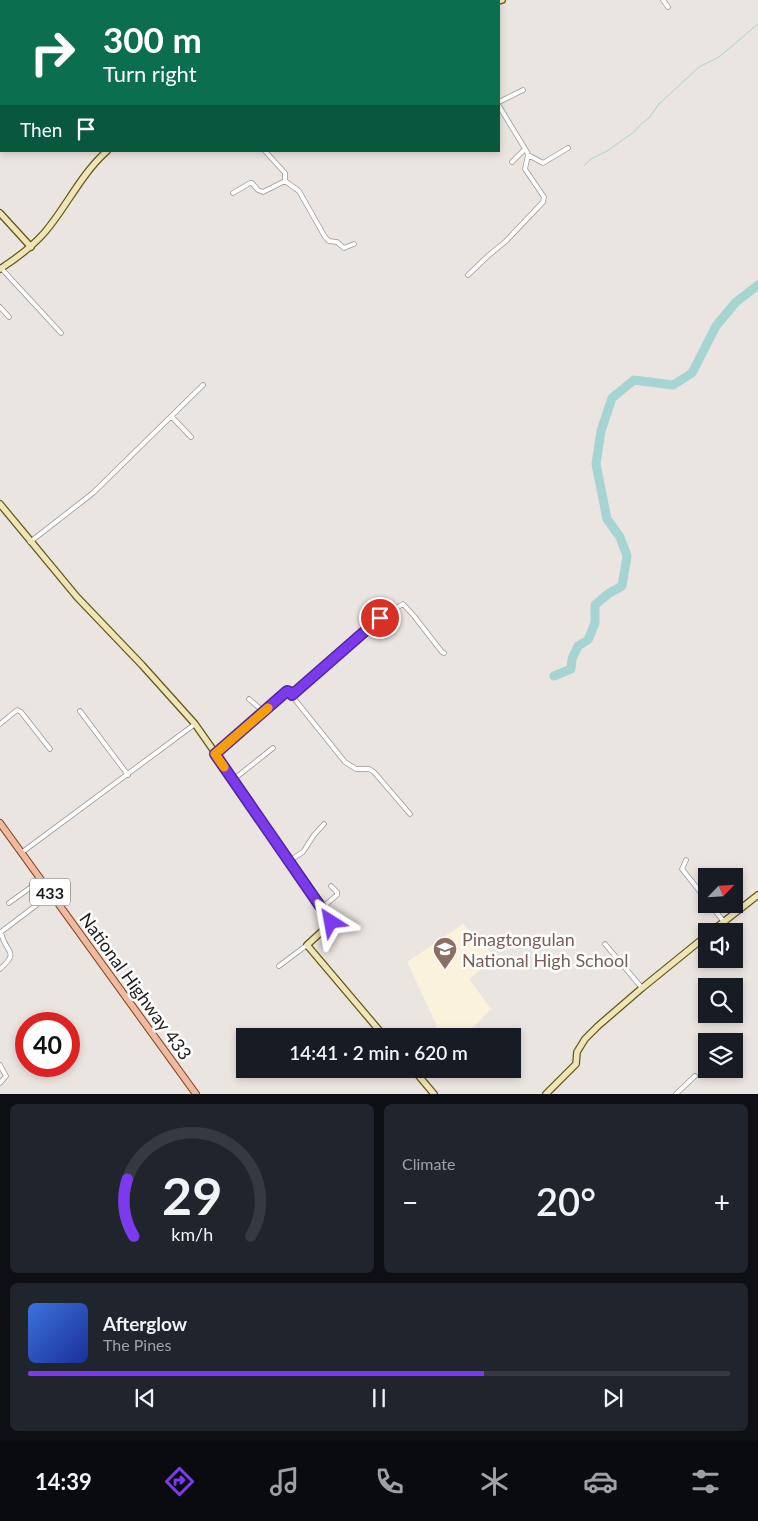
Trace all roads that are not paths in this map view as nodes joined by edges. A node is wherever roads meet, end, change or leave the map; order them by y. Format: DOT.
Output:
graph roads {
  1 [pos="663,0"];
  2 [pos="668,7"];
  3 [pos="523,90"];
  4 [pos="500,102"];
  5 [pos="500,108"];
  6 [pos="568,148"];
  7 [pos="526,149"];
  8 [pos="106,152"];
  9 [pos="266,152"];
  10 [pos="528,155"];
  11 [pos="512,162"];
  12 [pos="285,181"];
  13 [pos="233,193"];
  14 [pos="0,213"];
  15 [pos="354,244"];
  16 [pos="31,247"];
  17 [pos="1,268"];
  18 [pos="468,275"];
  19 [pos="0,307"];
  20 [pos="9,317"];
  21 [pos="61,333"];
  22 [pos="203,385"];
  23 [pos="172,417"];
  24 [pos="191,437"];
  25 [pos="0,504"];
  26 [pos="30,542"];
  27 [pos="444,653"];
  28 [pos="292,695"];
  29 [pos="249,699"];
  30 [pos="80,711"];
  31 [pos="264,712"];
  32 [pos="0,724"];
  33 [pos="195,724"];
  34 [pos="273,748"];
  35 [pos="50,749"];
  36 [pos="215,754"];
  37 [pos="128,774"];
  38 [pos="234,780"];
  39 [pos="410,814"];
  40 [pos="0,823"];
  41 [pos="324,824"];
  42 [pos="21,853"];
  43 [pos="686,860"];
  44 [pos="289,861"];
  45 [pos="41,880"];
  46 [pos="331,886"];
  47 [pos="698,889"];
  48 [pos="51,894"];
  49 [pos="758,895"];
  50 [pos="9,903"];
  51 [pos="323,908"];
  52 [pos="717,913"];
  53 [pos="724,922"];
  54 [pos="698,942"];
  55 [pos="605,944"];
  56 [pos="307,945"];
  57 [pos="279,966"];
  58 [pos="0,969"];
  59 [pos="642,988"];
  60 [pos="377,1028"];
  61 [pos="0,1065"];
  62 [pos="695,1076"];
  63 [pos="421,1078"];
  64 [pos="0,1083"];
  65 [pos="549,1093"];
  66 [pos="196,1094"];
  67 [pos="434,1094"];
  68 [pos="676,1094"];
  1 -- 2 [label="street"];
  3 -- 4 [label="street"];
  5 -- 7 [label="street"];
  6 -- 10 [label="street"];
  7 -- 10 [label="street"];
  7 -- 11 [label="street"];
  8 -- 16 [label="street"];
  9 -- 12 [label="street"];
  10 -- 18 [label="street"];
  12 -- 13 [label="street"];
  12 -- 15 [label="street"];
  14 -- 16 [label="street"];
  16 -- 17 [label="street"];
  17 -- 21 [label="street"];
  19 -- 20 [label="street"];
  22 -- 23 [label="street"];
  23 -- 24 [label="street"];
  23 -- 26 [label="street"];
  25 -- 26 [label="street"];
  26 -- 33 [label="street"];
  27 -- 28 [label="street"];
  28 -- 31 [label="street"];
  28 -- 39 [label="street"];
  29 -- 31 [label="street"];
  30 -- 37 [label="street"];
  31 -- 36 [label="street"];
  32 -- 35 [label="street"];
  33 -- 36 [label="street"];
  33 -- 37 [label="street"];
  34 -- 38 [label="street"];
  36 -- 38 [label="street"];
  37 -- 42 [label="street"];
  38 -- 44 [label="street"];
  40 -- 42 [label="main road, National Highway 433 / 433"];
  41 -- 44 [label="street"];
  42 -- 45 [label="main road, National Highway 433 / 433"];
  43 -- 47 [label="street"];
  44 -- 51 [label="street"];
  45 -- 48 [label="main road, National Highway 433 / 433"];
  45 -- 50 [label="street"];
  46 -- 51 [label="street"];
  48 -- 58 [label="street"];
  48 -- 66 [label="main road, National Highway 433 / 433"];
  49 -- 53 [label="street"];
  51 -- 56 [label="street"];
  52 -- 53 [label="street"];
  54 -- 59 [label="street"];
  55 -- 59 [label="street"];
  56 -- 57 [label="street"];
  56 -- 60 [label="street"];
  59 -- 65 [label="street"];
  61 -- 64 [label="street"];
  62 -- 68 [label="street"];
  63 -- 67 [label="street"];
}
